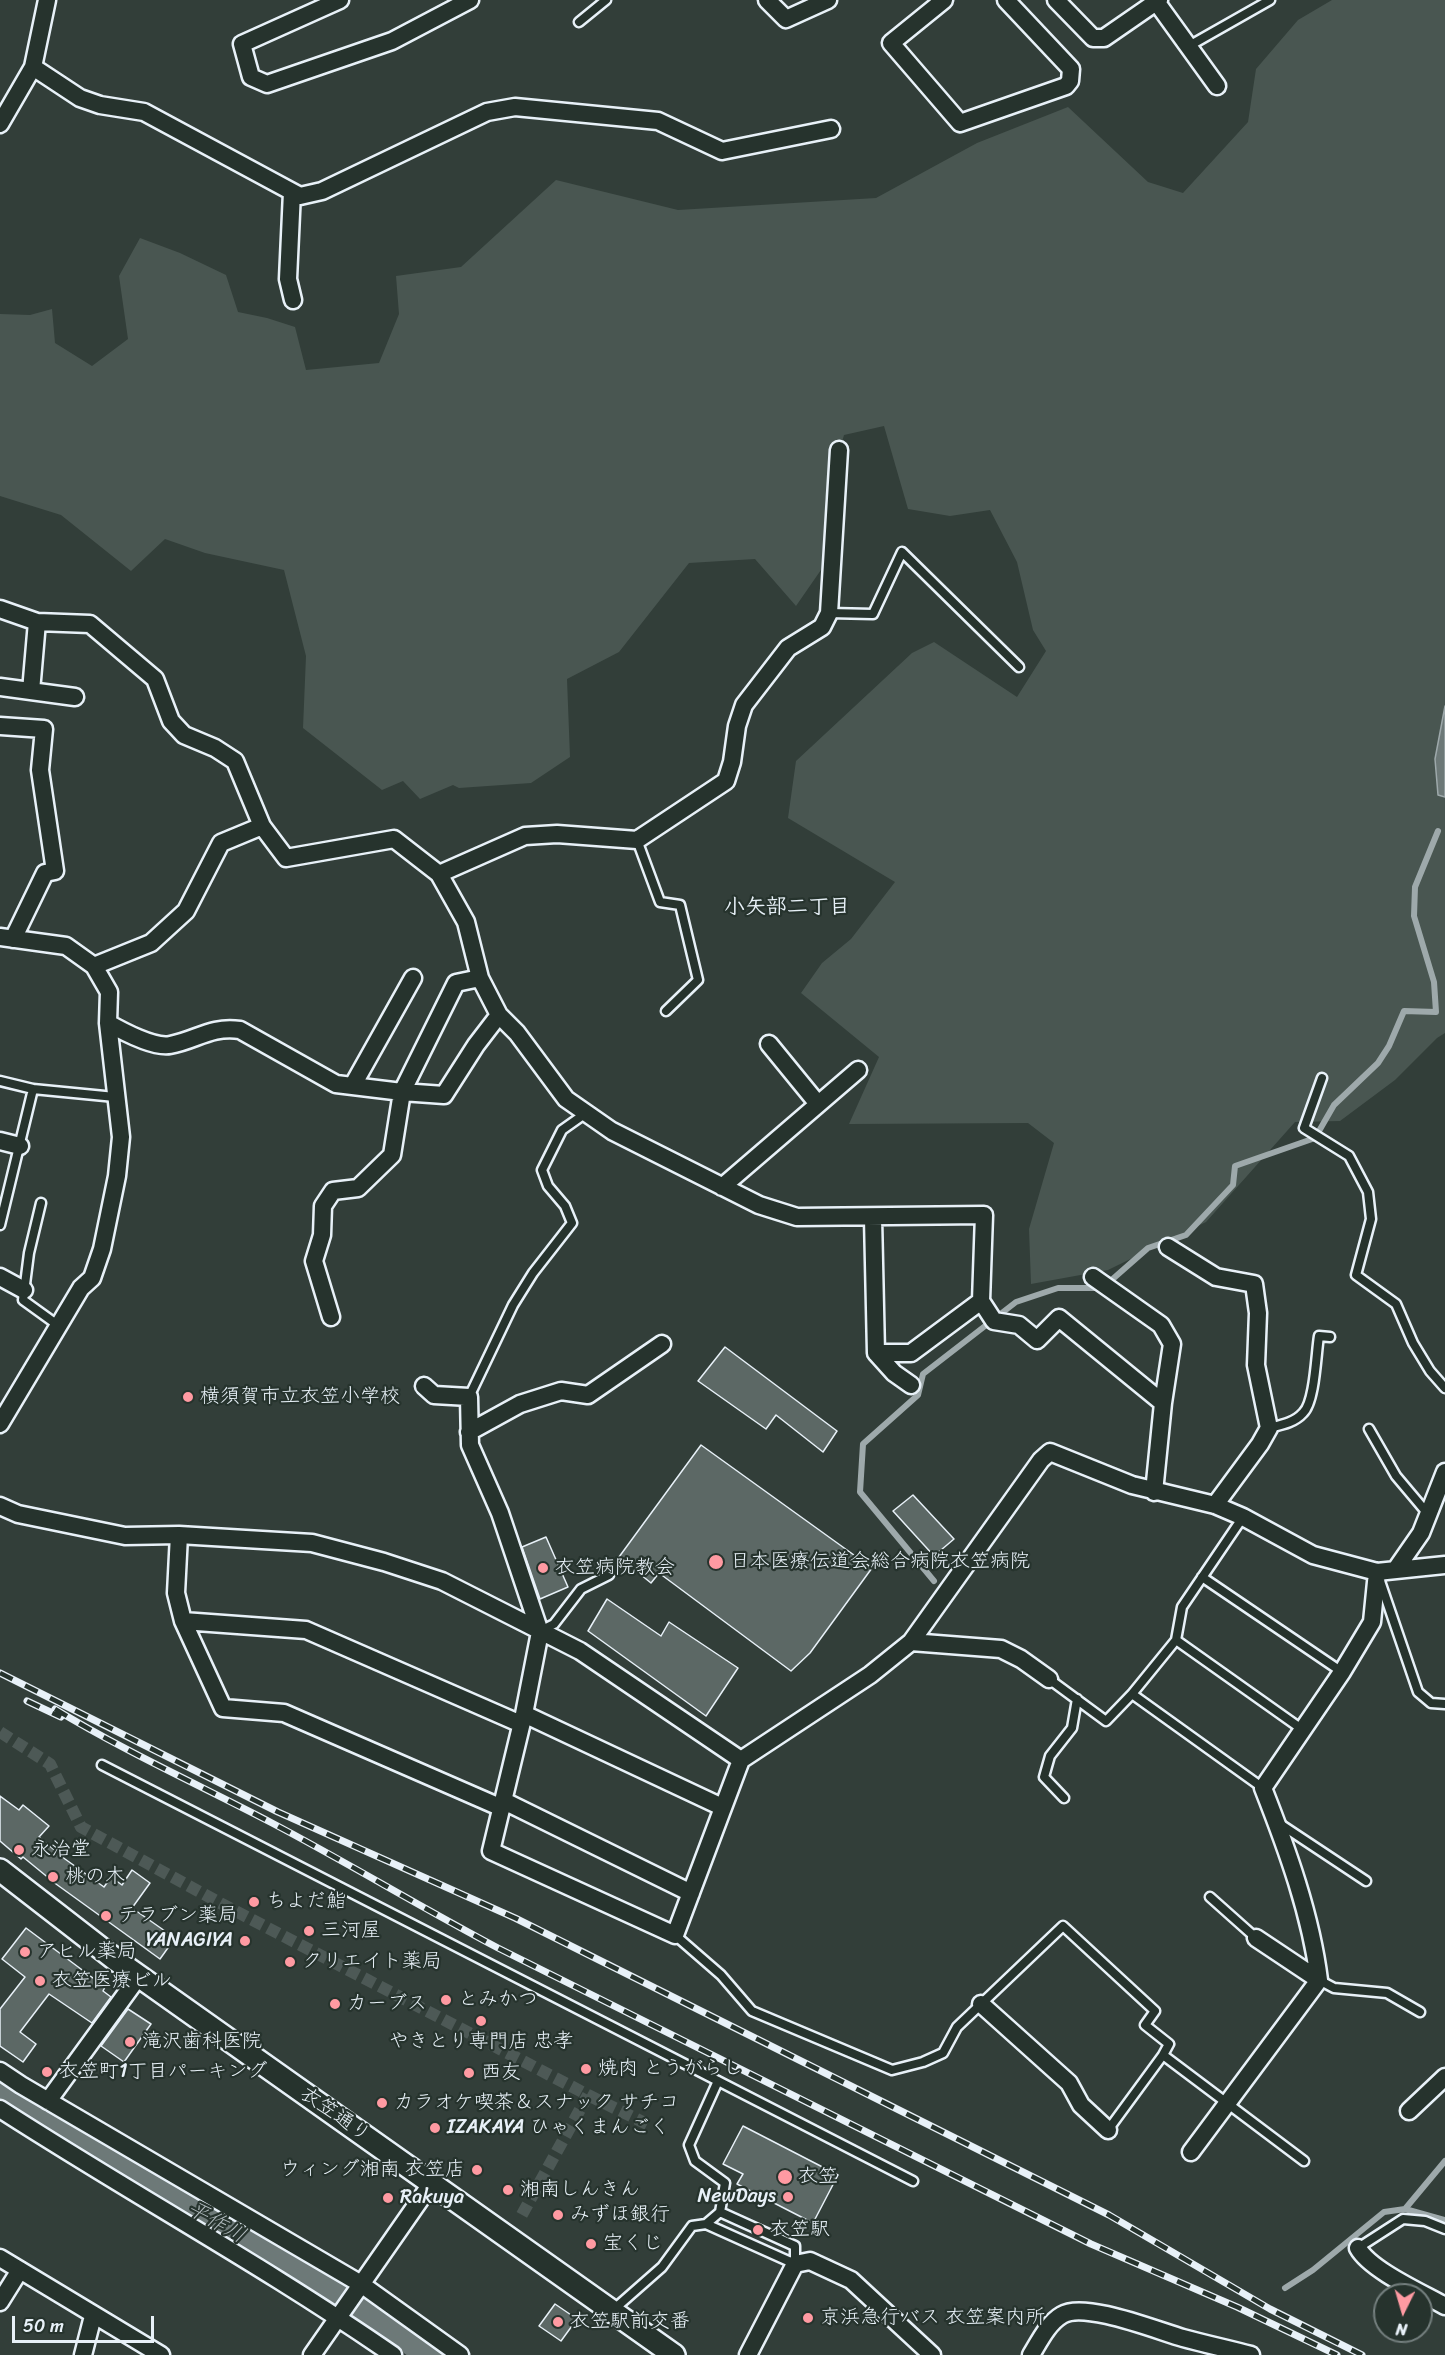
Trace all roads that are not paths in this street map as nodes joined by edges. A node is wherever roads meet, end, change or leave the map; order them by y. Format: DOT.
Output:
graph roads {
  1 [pos="47,0"];
  2 [pos="340,0"];
  3 [pos="470,0"];
  4 [pos="606,0"];
  5 [pos="767,0"];
  6 [pos="828,0"];
  7 [pos="944,0"];
  8 [pos="1006,0"];
  9 [pos="1056,0"];
  10 [pos="1270,0"];
  11 [pos="1157,1"];
  12 [pos="579,22"];
  13 [pos="1189,46"];
  14 [pos="33,67"];
  15 [pos="1217,86"];
  16 [pos="0,124"];
  17 [pos="831,129"];
  18 [pos="292,192"];
  19 [pos="293,300"];
  20 [pos="838,450"];
  21 [pos="0,609"];
  22 [pos="829,613"];
  23 [pos="37,622"];
  24 [pos="1019,667"];
  25 [pos="0,687"];
  26 [pos="31,691"];
  27 [pos="75,697"];
  28 [pos="0,726"];
  29 [pos="262,826"];
  30 [pos="637,840"];
  31 [pos="439,874"];
  32 [pos="7,938"];
  33 [pos="94,966"];
  34 [pos="413,978"];
  35 [pos="480,978"];
  36 [pos="666,1011"];
  37 [pos="499,1015"];
  38 [pos="108,1023"];
  39 [pos="769,1044"];
  40 [pos="858,1070"];
  41 [pos="1322,1078"];
  42 [pos="0,1081"];
  43 [pos="353,1084"];
  44 [pos="33,1089"];
  45 [pos="402,1092"];
  46 [pos="116,1097"];
  47 [pos="818,1104"];
  48 [pos="586,1113"];
  49 [pos="0,1141"];
  50 [pos="20,1146"];
  51 [pos="722,1187"];
  52 [pos="41,1203"];
  53 [pos="873,1218"];
  54 [pos="0,1226"];
  55 [pos="1168,1247"];
  56 [pos="0,1277"];
  57 [pos="1093,1277"];
  58 [pos="24,1290"];
  59 [pos="981,1301"];
  60 [pos="331,1317"];
  61 [pos="59,1326"];
  62 [pos="1330,1337"];
  63 [pos="663,1344"];
  64 [pos="876,1353"];
  65 [pos="911,1385"];
  66 [pos="424,1386"];
  67 [pos="1445,1388"];
  68 [pos="469,1397"];
  69 [pos="1163,1403"];
  70 [pos="0,1424"];
  71 [pos="1269,1428"];
  72 [pos="1369,1429"];
  73 [pos="469,1432"];
  74 [pos="1445,1472"];
  75 [pos="1154,1492"];
  76 [pos="1215,1505"];
  77 [pos="0,1506"];
  78 [pos="1429,1515"];
  79 [pos="1244,1516"];
  80 [pos="179,1535"];
  81 [pos="1445,1565"];
  82 [pos="1396,1569"];
  83 [pos="1377,1572"];
  84 [pos="609,1575"];
  85 [pos="1202,1578"];
  86 [pos="183,1622"];
  87 [pos="540,1632"];
  88 [pos="1176,1640"];
  89 [pos="911,1642"];
  90 [pos="1342,1672"];
  91 [pos="1049,1678"];
  92 [pos="1132,1694"];
  93 [pos="1077,1699"];
  94 [pos="1445,1704"];
  95 [pos="522,1719"];
  96 [pos="1303,1730"];
  97 [pos="741,1760"];
  98 [pos="102,1765"];
  99 [pos="1263,1788"];
  100 [pos="1064,1798"];
  101 [pos="503,1804"];
  102 [pos="722,1807"];
  103 [pos="1277,1822"];
  104 [pos="0,1870"];
  105 [pos="1366,1881"];
  106 [pos="691,1893"];
  107 [pos="1210,1897"];
  108 [pos="675,1935"];
  109 [pos="1256,1938"];
  110 [pos="139,1976"];
  111 [pos="1319,1980"];
  112 [pos="981,2004"];
  113 [pos="1420,2012"];
  114 [pos="1163,2055"];
  115 [pos="0,2071"];
  116 [pos="1445,2077"];
  117 [pos="718,2081"];
  118 [pos="48,2101"];
  119 [pos="1226,2103"];
  120 [pos="0,2109"];
  121 [pos="1409,2111"];
  122 [pos="1108,2130"];
  123 [pos="1191,2152"];
  124 [pos="1304,2161"];
  125 [pos="913,2181"];
  126 [pos="431,2184"];
  127 [pos="720,2212"];
  128 [pos="706,2224"];
  129 [pos="1445,2229"];
  130 [pos="1358,2248"];
  131 [pos="0,2258"];
  132 [pos="795,2265"];
  133 [pos="20,2270"];
  134 [pos="361,2285"];
  135 [pos="0,2302"];
  136 [pos="1445,2306"];
  137 [pos="612,2311"];
  138 [pos="93,2316"];
  139 [pos="339,2316"];
  140 [pos="83,2355"];
  141 [pos="161,2355"];
  142 [pos="312,2355"];
  143 [pos="393,2355"];
  144 [pos="460,2355"];
  145 [pos="674,2355"];
  146 [pos="748,2355"];
  147 [pos="932,2355"];
  148 [pos="1031,2355"];
  149 [pos="1251,2355"];
  1 -- 14 [label="street"];
  2 -- 3 [label="street"];
  4 -- 12 [label="lane"];
  5 -- 6 [label="street"];
  7 -- 8 [label="street"];
  9 -- 11 [label="street"];
  10 -- 13 [label="lane"];
  11 -- 13 [label="street"];
  13 -- 15 [label="street"];
  14 -- 16 [label="street"];
  14 -- 18 [label="street"];
  17 -- 18 [label="street"];
  18 -- 19 [label="street"];
  20 -- 22 [label="street"];
  21 -- 23 [label="street"];
  22 -- 24 [label="lane"];
  22 -- 30 [label="street"];
  23 -- 26 [label="street"];
  23 -- 29 [label="street"];
  25 -- 26 [label="street"];
  26 -- 27 [label="street"];
  28 -- 32 [label="street"];
  29 -- 31 [label="street"];
  29 -- 33 [label="street"];
  30 -- 31 [label="street"];
  30 -- 36 [label="lane"];
  31 -- 35 [label="street"];
  32 -- 33 [label="street"];
  33 -- 38 [label="street"];
  34 -- 43 [label="street"];
  35 -- 37 [label="street"];
  35 -- 45 [label="street"];
  37 -- 45 [label="street"];
  37 -- 48 [label="street"];
  38 -- 43 [label="street"];
  38 -- 46 [label="street"];
  39 -- 47 [label="street"];
  40 -- 47 [label="street"];
  41 -- 67 [label="lane"];
  42 -- 44 [label="lane"];
  43 -- 45 [label="street"];
  44 -- 46 [label="lane"];
  44 -- 50 [label="lane"];
  45 -- 60 [label="street"];
  46 -- 61 [label="street"];
  47 -- 51 [label="street"];
  48 -- 51 [label="street"];
  48 -- 68 [label="lane"];
  49 -- 50 [label="street"];
  50 -- 54 [label="lane"];
  51 -- 53 [label="street"];
  52 -- 58 [label="lane"];
  53 -- 59 [label="street"];
  53 -- 64 [label="street"];
  55 -- 71 [label="street"];
  56 -- 58 [label="street"];
  57 -- 69 [label="street"];
  58 -- 61 [label="lane"];
  59 -- 64 [label="street"];
  59 -- 69 [label="street"];
  61 -- 70 [label="street"];
  62 -- 71 [label="lane"];
  63 -- 73 [label="street"];
  64 -- 65 [label="street"];
  66 -- 68 [label="street"];
  68 -- 73 [label="street"];
  69 -- 75 [label="street"];
  71 -- 76 [label="street"];
  72 -- 78 [label="lane"];
  73 -- 87 [label="street"];
  74 -- 78 [label="street"];
  75 -- 76 [label="street"];
  75 -- 89 [label="street"];
  76 -- 79 [label="street"];
  77 -- 80 [label="street"];
  78 -- 82 [label="street"];
  79 -- 83 [label="street"];
  79 -- 85 [label="lane"];
  80 -- 86 [label="street"];
  80 -- 87 [label="street"];
  81 -- 82 [label="street"];
  82 -- 83 [label="street"];
  83 -- 90 [label="street"];
  83 -- 94 [label="lane"];
  84 -- 87 [label="lane"];
  85 -- 88 [label="lane"];
  85 -- 90 [label="lane"];
  86 -- 95 [label="street"];
  86 -- 101 [label="street"];
  87 -- 95 [label="street"];
  87 -- 97 [label="street"];
  88 -- 92 [label="lane"];
  88 -- 96 [label="lane"];
  89 -- 91 [label="street"];
  89 -- 97 [label="street"];
  90 -- 96 [label="street"];
  91 -- 93 [label="lane"];
  92 -- 93 [label="lane"];
  92 -- 99 [label="lane"];
  93 -- 100 [label="lane"];
  95 -- 101 [label="street"];
  95 -- 102 [label="street"];
  96 -- 99 [label="street"];
  97 -- 102 [label="street"];
  98 -- 117 [label="lane"];
  99 -- 103 [label="street"];
  101 -- 106 [label="street"];
  101 -- 108 [label="street"];
  102 -- 106 [label="street"];
  103 -- 105 [label="lane"];
  103 -- 111 [label="street"];
  104 -- 110 [label="street, 衣笠通り"];
  106 -- 108 [label="street"];
  107 -- 109 [label="lane"];
  108 -- 112 [label="lane"];
  109 -- 111 [label="street"];
  110 -- 118 [label="street"];
  110 -- 126 [label="street, 衣笠通り"];
  111 -- 113 [label="lane"];
  111 -- 119 [label="street"];
  112 -- 114 [label="lane"];
  112 -- 122 [label="street"];
  114 -- 119 [label="lane"];
  114 -- 122 [label="lane"];
  115 -- 118 [label="street"];
  116 -- 121 [label="street"];
  117 -- 125 [label="lane"];
  117 -- 127 [label="lane"];
  118 -- 134 [label="street"];
  119 -- 123 [label="street"];
  119 -- 124 [label="lane"];
  120 -- 139 [label="street"];
  126 -- 134 [label="street"];
  126 -- 137 [label="street, 衣笠通り"];
  127 -- 128 [label="lane"];
  127 -- 132 [label="lane"];
  128 -- 132 [label="lane"];
  128 -- 137 [label="lane"];
  129 -- 130 [label="lane"];
  130 -- 136 [label="street"];
  131 -- 133 [label="street"];
  132 -- 146 [label="street"];
  132 -- 147 [label="street"];
  133 -- 135 [label="street"];
  133 -- 138 [label="street"];
  134 -- 139 [label="street"];
  134 -- 144 [label="street"];
  137 -- 145 [label="street, 衣笠通り"];
  138 -- 140 [label="street"];
  138 -- 141 [label="street"];
  139 -- 142 [label="street"];
  139 -- 143 [label="street"];
  148 -- 149 [label="street"];
}
